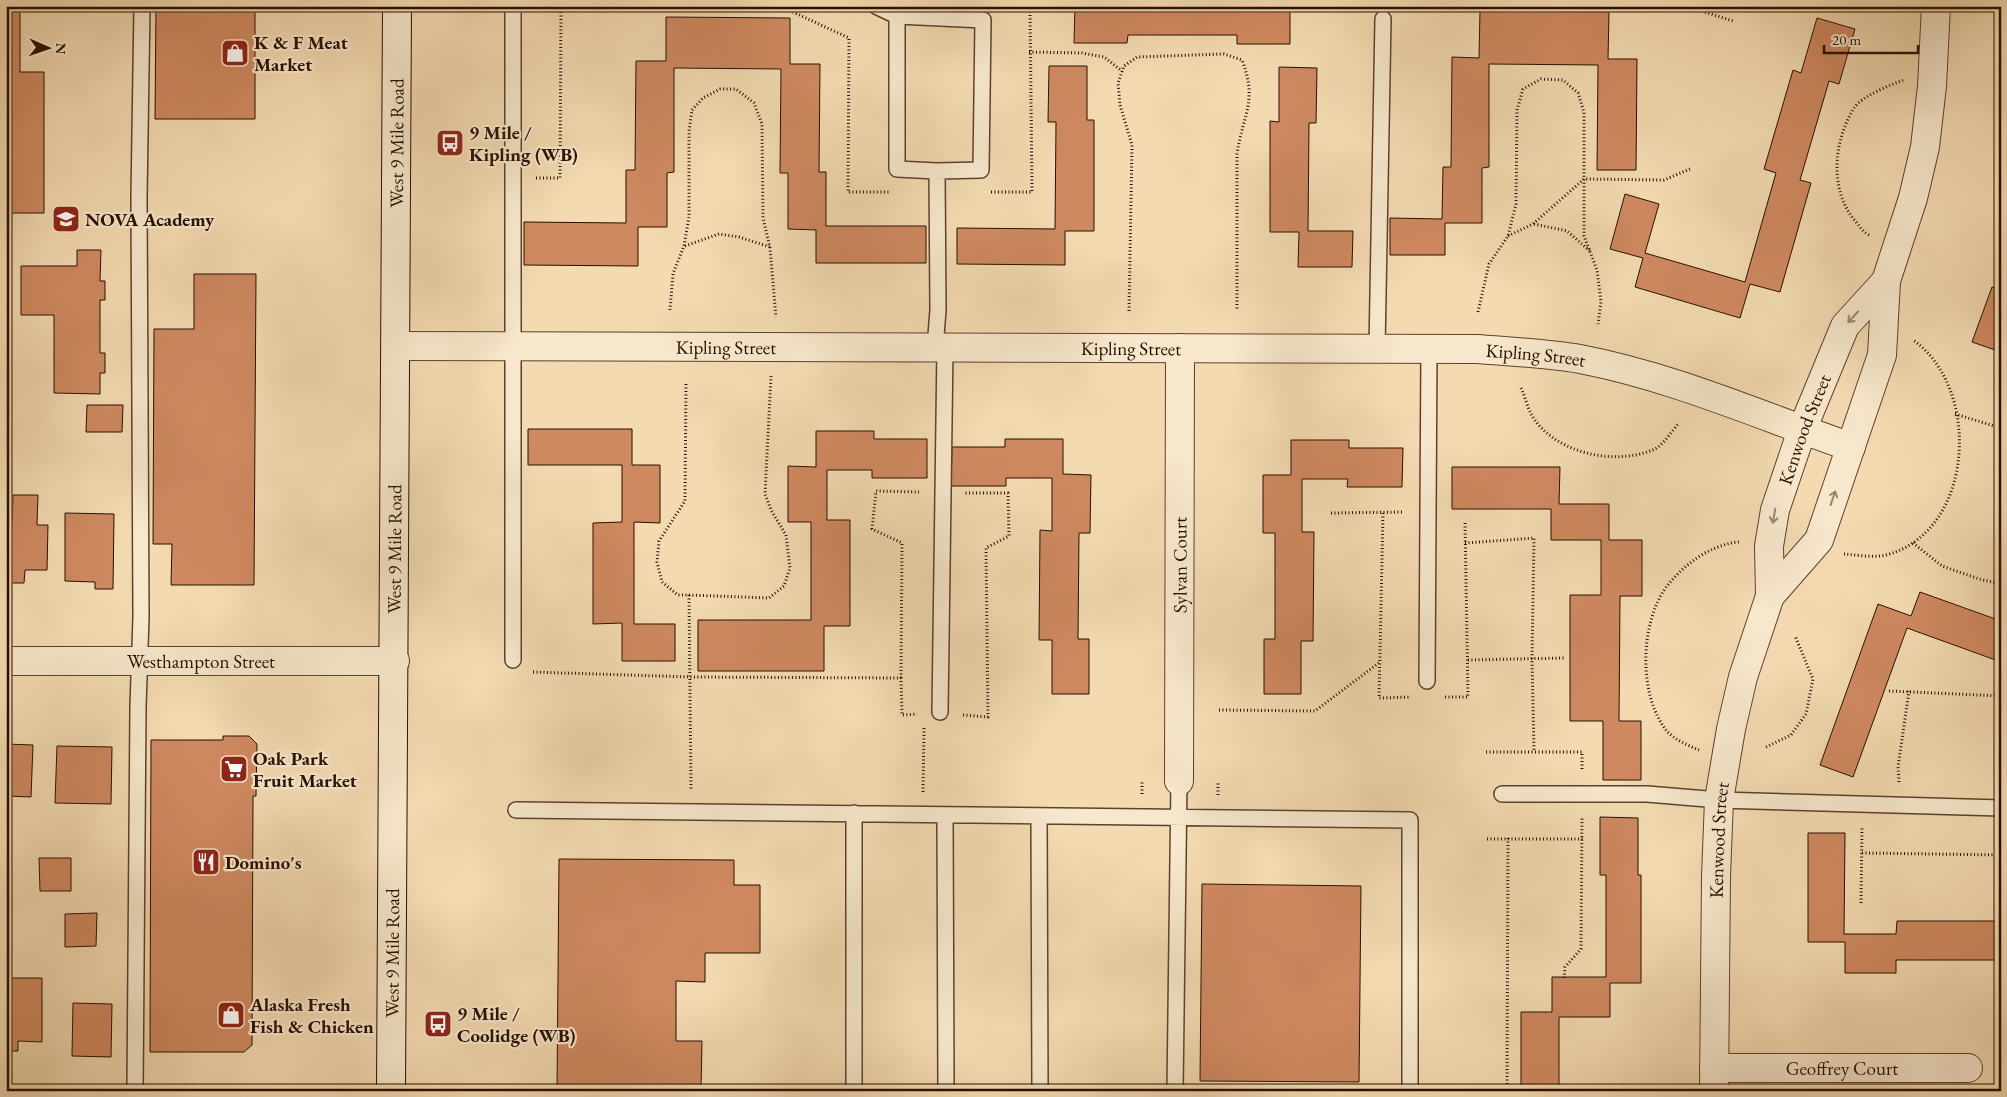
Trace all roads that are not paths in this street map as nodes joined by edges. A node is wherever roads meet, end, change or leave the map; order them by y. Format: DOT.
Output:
graph roads {
  1 [pos="142,6"];
  2 [pos="397,6"];
  3 [pos="514,6"];
  4 [pos="876,6"];
  5 [pos="1936,6"];
  6 [pos="897,16"];
  7 [pos="1383,19"];
  8 [pos="936,171"];
  9 [pos="1886,281"];
  10 [pos="396,346"];
  11 [pos="514,346"];
  12 [pos="940,348"];
  13 [pos="1180,348"];
  14 [pos="1377,349"];
  15 [pos="1429,349"];
  16 [pos="1802,430"];
  17 [pos="1851,447"];
  18 [pos="1770,596"];
  19 [pos="513,660"];
  20 [pos="6,661"];
  21 [pos="140,661"];
  22 [pos="395,661"];
  23 [pos="1427,681"];
  24 [pos="940,712"];
  25 [pos="1179,781"];
  26 [pos="1502,794"];
  27 [pos="1719,800"];
  28 [pos="2001,808"];
  29 [pos="516,810"];
  30 [pos="854,813"];
  31 [pos="945,814"];
  32 [pos="1039,816"];
  33 [pos="1178,817"];
  34 [pos="1968,1068"];
  35 [pos="1714,1079"];
  36 [pos="135,1091"];
  37 [pos="391,1091"];
  38 [pos="854,1091"];
  39 [pos="946,1091"];
  40 [pos="1040,1091"];
  41 [pos="1175,1091"];
  42 [pos="1410,1091"];
  1 -- 21 [label="lane"];
  2 -- 10 [label="street, West 9 Mile Road"];
  3 -- 11 [label="lane"];
  4 -- 6 [label="lane"];
  5 -- 9 [label="street, Kenwood Street"];
  6 -- 8 [label="lane"];
  6 -- 8 [label="lane"];
  7 -- 14 [label="lane"];
  8 -- 12 [label="lane"];
  9 -- 16 [label="street, Kenwood Street, one-way"];
  9 -- 17 [label="street, Kenwood Street"];
  10 -- 11 [label="street, Kipling Street"];
  10 -- 22 [label="street, West 9 Mile Road"];
  11 -- 12 [label="street, Kipling Street"];
  11 -- 19 [label="lane"];
  12 -- 13 [label="street, Kipling Street"];
  12 -- 24 [label="lane"];
  13 -- 14 [label="street, Kipling Street"];
  13 -- 25 [label="street, Sylvan Court"];
  14 -- 15 [label="street, Kipling Street"];
  15 -- 16 [label="street, Kipling Street"];
  15 -- 23 [label="lane"];
  16 -- 17 [label="street, Kipling Street"];
  16 -- 18 [label="street, Kenwood Street, one-way"];
  18 -- 17 [label="street, Kenwood Street, one-way"];
  18 -- 27 [label="street, Kenwood Street"];
  20 -- 21 [label="street, Westhampton Street"];
  21 -- 22 [label="street, Westhampton Street"];
  21 -- 36 [label="lane"];
  22 -- 37 [label="street, West 9 Mile Road"];
  25 -- 33 [label="lane"];
  26 -- 27 [label="lane"];
  27 -- 28 [label="lane"];
  27 -- 35 [label="street, Kenwood Street"];
  29 -- 30 [label="lane"];
  30 -- 31 [label="lane"];
  30 -- 38 [label="lane"];
  31 -- 32 [label="lane"];
  31 -- 39 [label="lane"];
  32 -- 33 [label="lane"];
  32 -- 40 [label="lane"];
  33 -- 41 [label="lane"];
  33 -- 42 [label="lane"];
  34 -- 35 [label="street, Geoffrey Court"];
}
